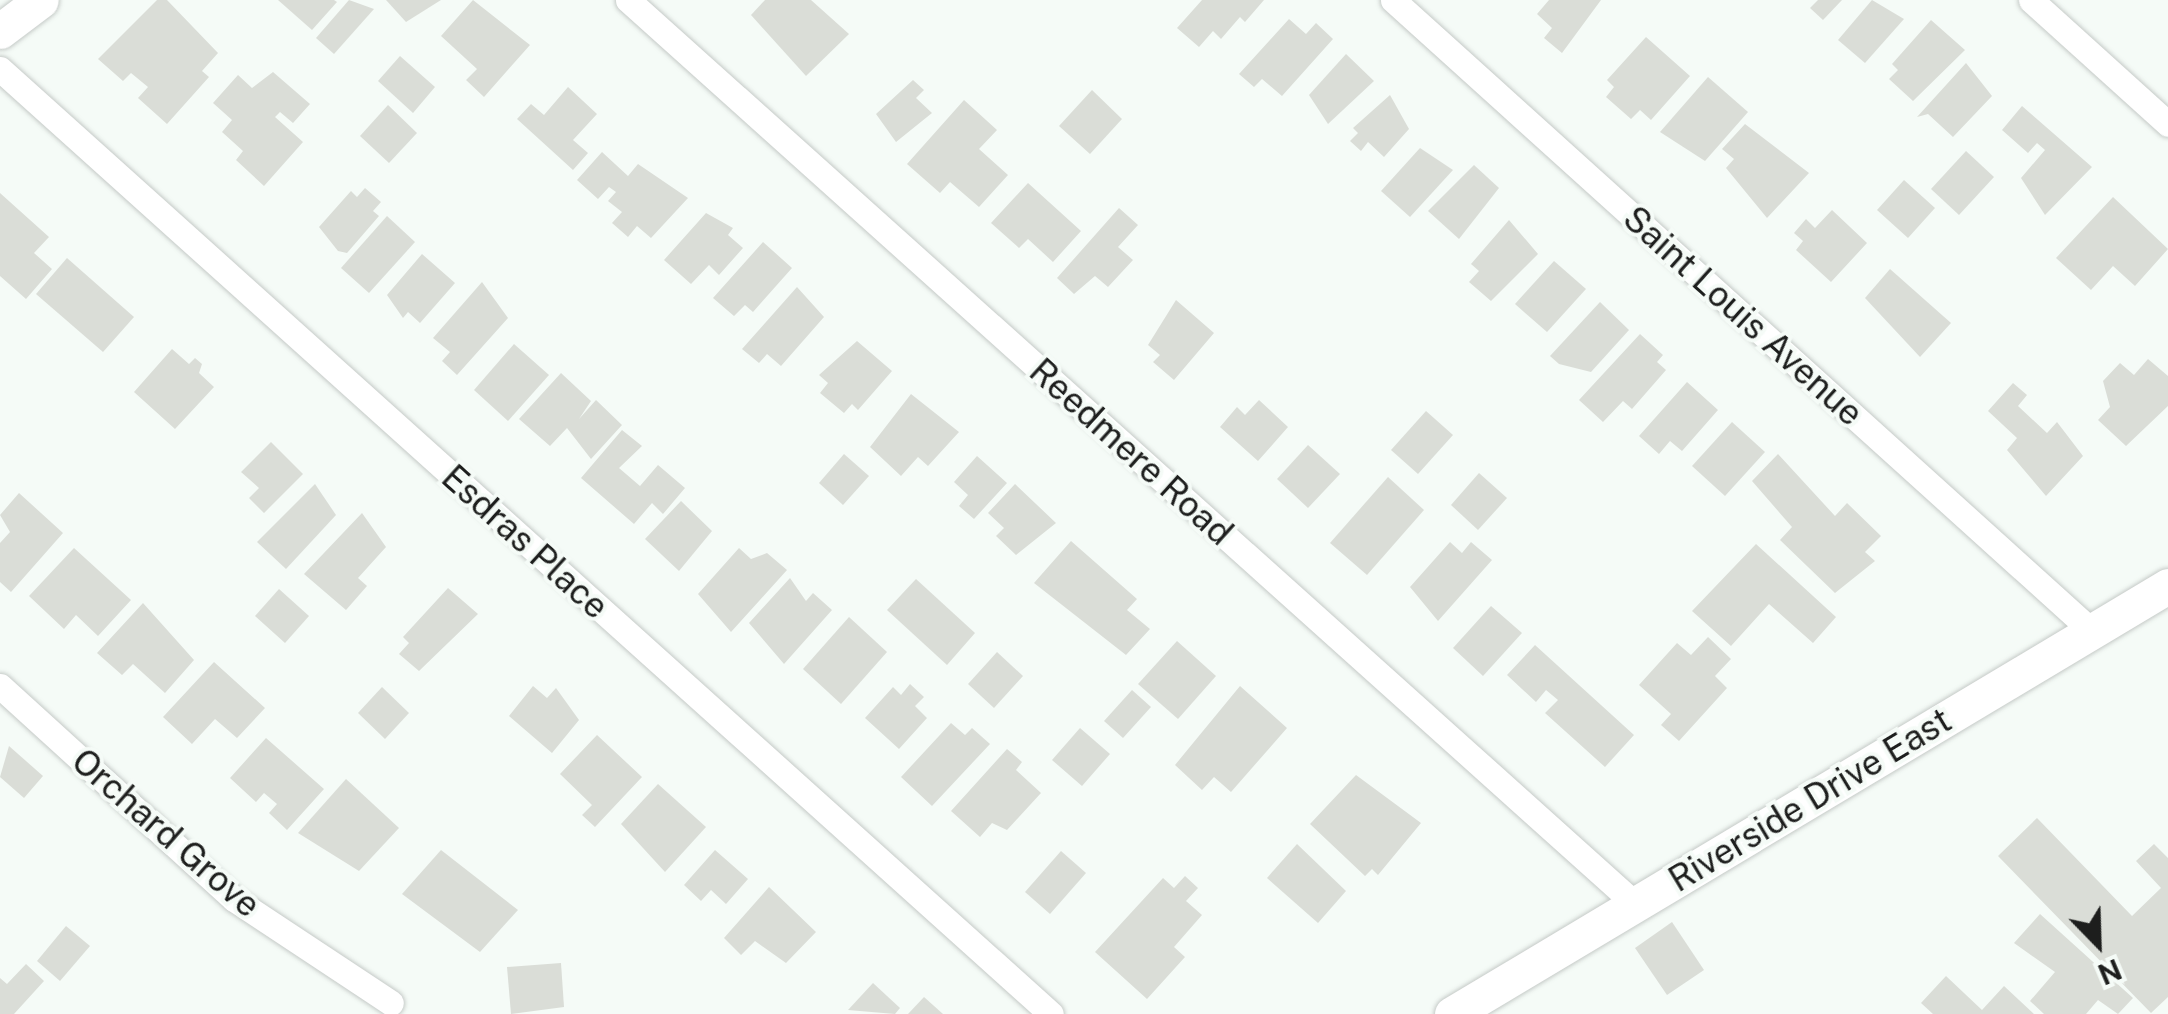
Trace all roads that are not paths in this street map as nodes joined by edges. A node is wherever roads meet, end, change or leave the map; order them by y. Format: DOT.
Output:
graph roads {
  1 [pos="41,0"];
  2 [pos="628,0"];
  3 [pos="1393,0"];
  4 [pos="2031,0"];
  5 [pos="0,32"];
  6 [pos="0,69"];
  7 [pos="2168,124"];
  8 [pos="2168,586"];
  9 [pos="2093,632"];
  10 [pos="0,686"];
  11 [pos="1635,904"];
  12 [pos="391,1003"];
  13 [pos="1051,1014"];
  14 [pos="1452,1014"];
  1 -- 5 [label="main road"];
  2 -- 11 [label="street, Reedmere Road"];
  3 -- 9 [label="street, Saint Louis Avenue"];
  4 -- 7 [label="street"];
  6 -- 13 [label="street, Esdras Place"];
  8 -- 9 [label="main road, Riverside Drive East"];
  9 -- 11 [label="main road, Riverside Drive East"];
  10 -- 12 [label="street, Orchard Grove"];
  11 -- 14 [label="main road, Riverside Drive East"];
}
